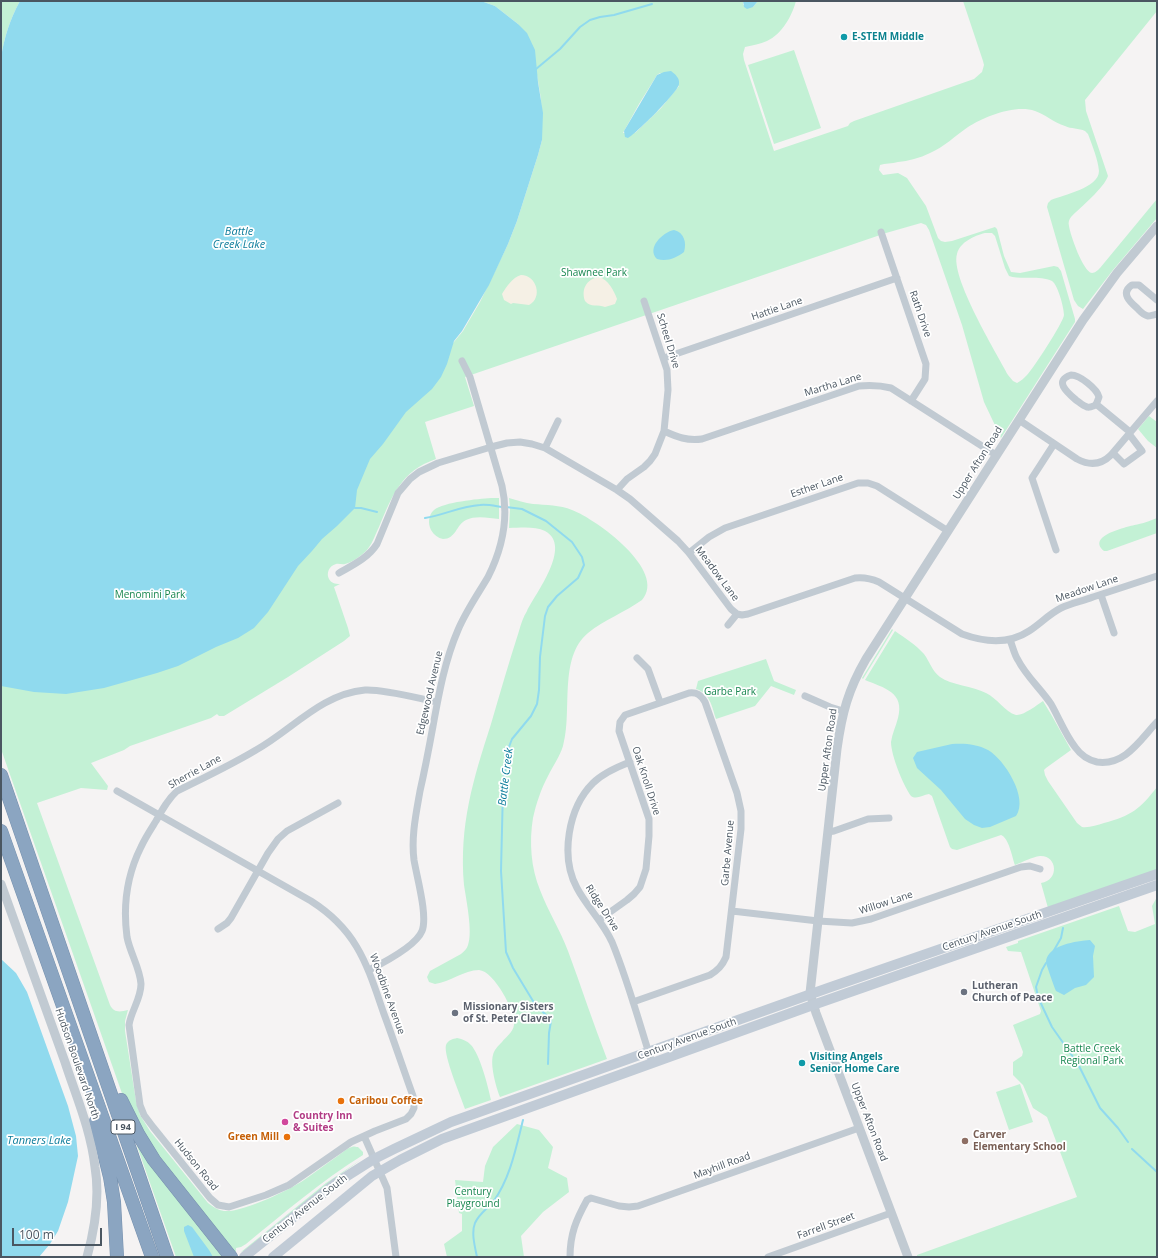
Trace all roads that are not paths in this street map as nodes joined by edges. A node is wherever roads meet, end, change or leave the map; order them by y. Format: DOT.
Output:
graph roads {
  1 [pos="1156,227"];
  2 [pos="881,232"];
  3 [pos="897,278"];
  4 [pos="1157,300"];
  5 [pos="644,301"];
  6 [pos="1157,314"];
  7 [pos="664,358"];
  8 [pos="462,361"];
  9 [pos="912,401"];
  10 [pos="1157,401"];
  11 [pos="1096,404"];
  12 [pos="1019,420"];
  13 [pos="558,421"];
  14 [pos="664,431"];
  15 [pos="1130,433"];
  16 [pos="1054,444"];
  17 [pos="491,447"];
  18 [pos="546,448"];
  19 [pos="1113,453"];
  20 [pos="996,455"];
  21 [pos="617,490"];
  22 [pos="948,531"];
  23 [pos="1056,550"];
  24 [pos="689,553"];
  25 [pos="339,573"];
  26 [pos="1157,576"];
  27 [pos="1101,595"];
  28 [pos="905,598"];
  29 [pos="736,614"];
  30 [pos="728,625"];
  31 [pos="1114,633"];
  32 [pos="1010,640"];
  33 [pos="637,658"];
  34 [pos="805,696"];
  35 [pos="437,702"];
  36 [pos="660,702"];
  37 [pos="843,711"];
  38 [pos="1157,722"];
  39 [pos="630,762"];
  40 [pos="1,775"];
  41 [pos="117,791"];
  42 [pos="338,804"];
  43 [pos="159,815"];
  44 [pos="888,818"];
  45 [pos="1,831"];
  46 [pos="828,832"];
  47 [pos="1040,869"];
  48 [pos="258,871"];
  49 [pos="1157,874"];
  50 [pos="1,884"];
  51 [pos="1157,886"];
  52 [pos="732,911"];
  53 [pos="599,920"];
  54 [pos="818,921"];
  55 [pos="218,929"];
  56 [pos="369,970"];
  57 [pos="810,995"];
  58 [pos="78,997"];
  59 [pos="633,1002"];
  60 [pos="813,1005"];
  61 [pos="66,1012"];
  62 [pos="132,1012"];
  63 [pos="648,1052"];
  64 [pos="652,1063"];
  65 [pos="859,1128"];
  66 [pos="364,1136"];
  67 [pos="374,1159"];
  68 [pos="380,1171"];
  69 [pos="891,1213"];
  70 [pos="87,1257"];
  71 [pos="117,1257"];
  72 [pos="152,1257"];
  73 [pos="168,1257"];
  74 [pos="231,1257"];
  75 [pos="244,1257"];
  76 [pos="273,1257"];
  77 [pos="396,1257"];
  78 [pos="570,1257"];
  79 [pos="768,1257"];
  80 [pos="908,1257"];
  1 -- 12 [label="street, Upper Afton Road"];
  2 -- 3 [label="street, Rath Drive"];
  3 -- 7 [label="street, Hattie Lane"];
  3 -- 9 [label="street, Rath Drive"];
  4 -- 6 [label="street"];
  5 -- 7 [label="street, Scheel Drive"];
  7 -- 14 [label="street, Scheel Drive"];
  8 -- 17 [label="street, Edgewood Avenue"];
  9 -- 14 [label="street, Martha Lane"];
  9 -- 20 [label="street, Martha Lane"];
  10 -- 15 [label="street"];
  11 -- 11 [label="street"];
  11 -- 15 [label="street"];
  12 -- 16 [label="street"];
  12 -- 20 [label="street, Upper Afton Road"];
  13 -- 18 [label="street"];
  14 -- 21 [label="street, Scheel Drive"];
  15 -- 19 [label="street"];
  15 -- 19 [label="street"];
  16 -- 19 [label="street"];
  16 -- 23 [label="street"];
  17 -- 18 [label="street, Meadow Lane"];
  17 -- 25 [label="street, Meadow Lane"];
  17 -- 35 [label="street, Edgewood Avenue"];
  18 -- 21 [label="street, Meadow Lane"];
  20 -- 22 [label="street, Upper Afton Road"];
  21 -- 24 [label="street, Meadow Lane"];
  22 -- 24 [label="street, Esther Lane"];
  22 -- 28 [label="street, Upper Afton Road"];
  24 -- 29 [label="street, Meadow Lane"];
  26 -- 27 [label="street, Meadow Lane"];
  27 -- 31 [label="street"];
  27 -- 32 [label="street, Meadow Lane"];
  28 -- 29 [label="street, Meadow Lane"];
  28 -- 32 [label="street, Meadow Lane"];
  28 -- 37 [label="street, Upper Afton Road"];
  29 -- 30 [label="street"];
  32 -- 38 [label="street"];
  33 -- 36 [label="street"];
  34 -- 37 [label="street"];
  35 -- 43 [label="street, Sherrie Lane"];
  35 -- 56 [label="street, Edgewood Avenue"];
  36 -- 39 [label="street, Oak Knoll Drive"];
  36 -- 52 [label="street, Garbe Avenue"];
  37 -- 46 [label="street, Upper Afton Road"];
  39 -- 53 [label="street, Oak Knoll Drive"];
  39 -- 53 [label="street, Ridge Drive"];
  40 -- 58 [label="highway, I 94"];
  41 -- 43 [label="street, Woodbine Avenue"];
  42 -- 48 [label="street"];
  43 -- 48 [label="street, Woodbine Avenue"];
  43 -- 62 [label="street, Sherrie Lane"];
  44 -- 46 [label="street"];
  45 -- 61 [label="highway, I 94"];
  46 -- 54 [label="street, Upper Afton Road"];
  47 -- 54 [label="street, Willow Lane"];
  48 -- 55 [label="street"];
  48 -- 56 [label="street, Woodbine Avenue"];
  49 -- 57 [label="main road, Century Avenue South"];
  50 -- 70 [label="street, Hudson Boulevard North"];
  51 -- 60 [label="main road, Century Avenue South"];
  52 -- 54 [label="street, Willow Lane"];
  52 -- 59 [label="street, Garbe Avenue"];
  53 -- 59 [label="street, Ridge Drive"];
  54 -- 57 [label="street, Upper Afton Road"];
  56 -- 66 [label="street, Woodbine Avenue"];
  57 -- 60 [label="street, Upper Afton Road"];
  57 -- 63 [label="main road, Century Avenue South"];
  58 -- 73 [label="highway, I 94"];
  58 -- 74 [label="highway"];
  59 -- 63 [label="street, Ridge Drive"];
  60 -- 64 [label="main road, Century Avenue South"];
  60 -- 65 [label="street, Upper Afton Road"];
  61 -- 71 [label="highway"];
  61 -- 72 [label="highway, I 94"];
  62 -- 66 [label="street, Hudson Road"];
  63 -- 64 [label="street, Ridge Drive"];
  63 -- 67 [label="main road, Century Avenue South"];
  64 -- 68 [label="main road, Century Avenue South"];
  65 -- 69 [label="street, Upper Afton Road"];
  65 -- 78 [label="street, Mayhill Road"];
  66 -- 67 [label="street"];
  67 -- 68 [label="street"];
  67 -- 75 [label="main road, Century Avenue South"];
  68 -- 76 [label="main road, Century Avenue South"];
  68 -- 77 [label="street"];
  69 -- 79 [label="street, Farrell Street"];
  69 -- 80 [label="street, Upper Afton Road"];
}
